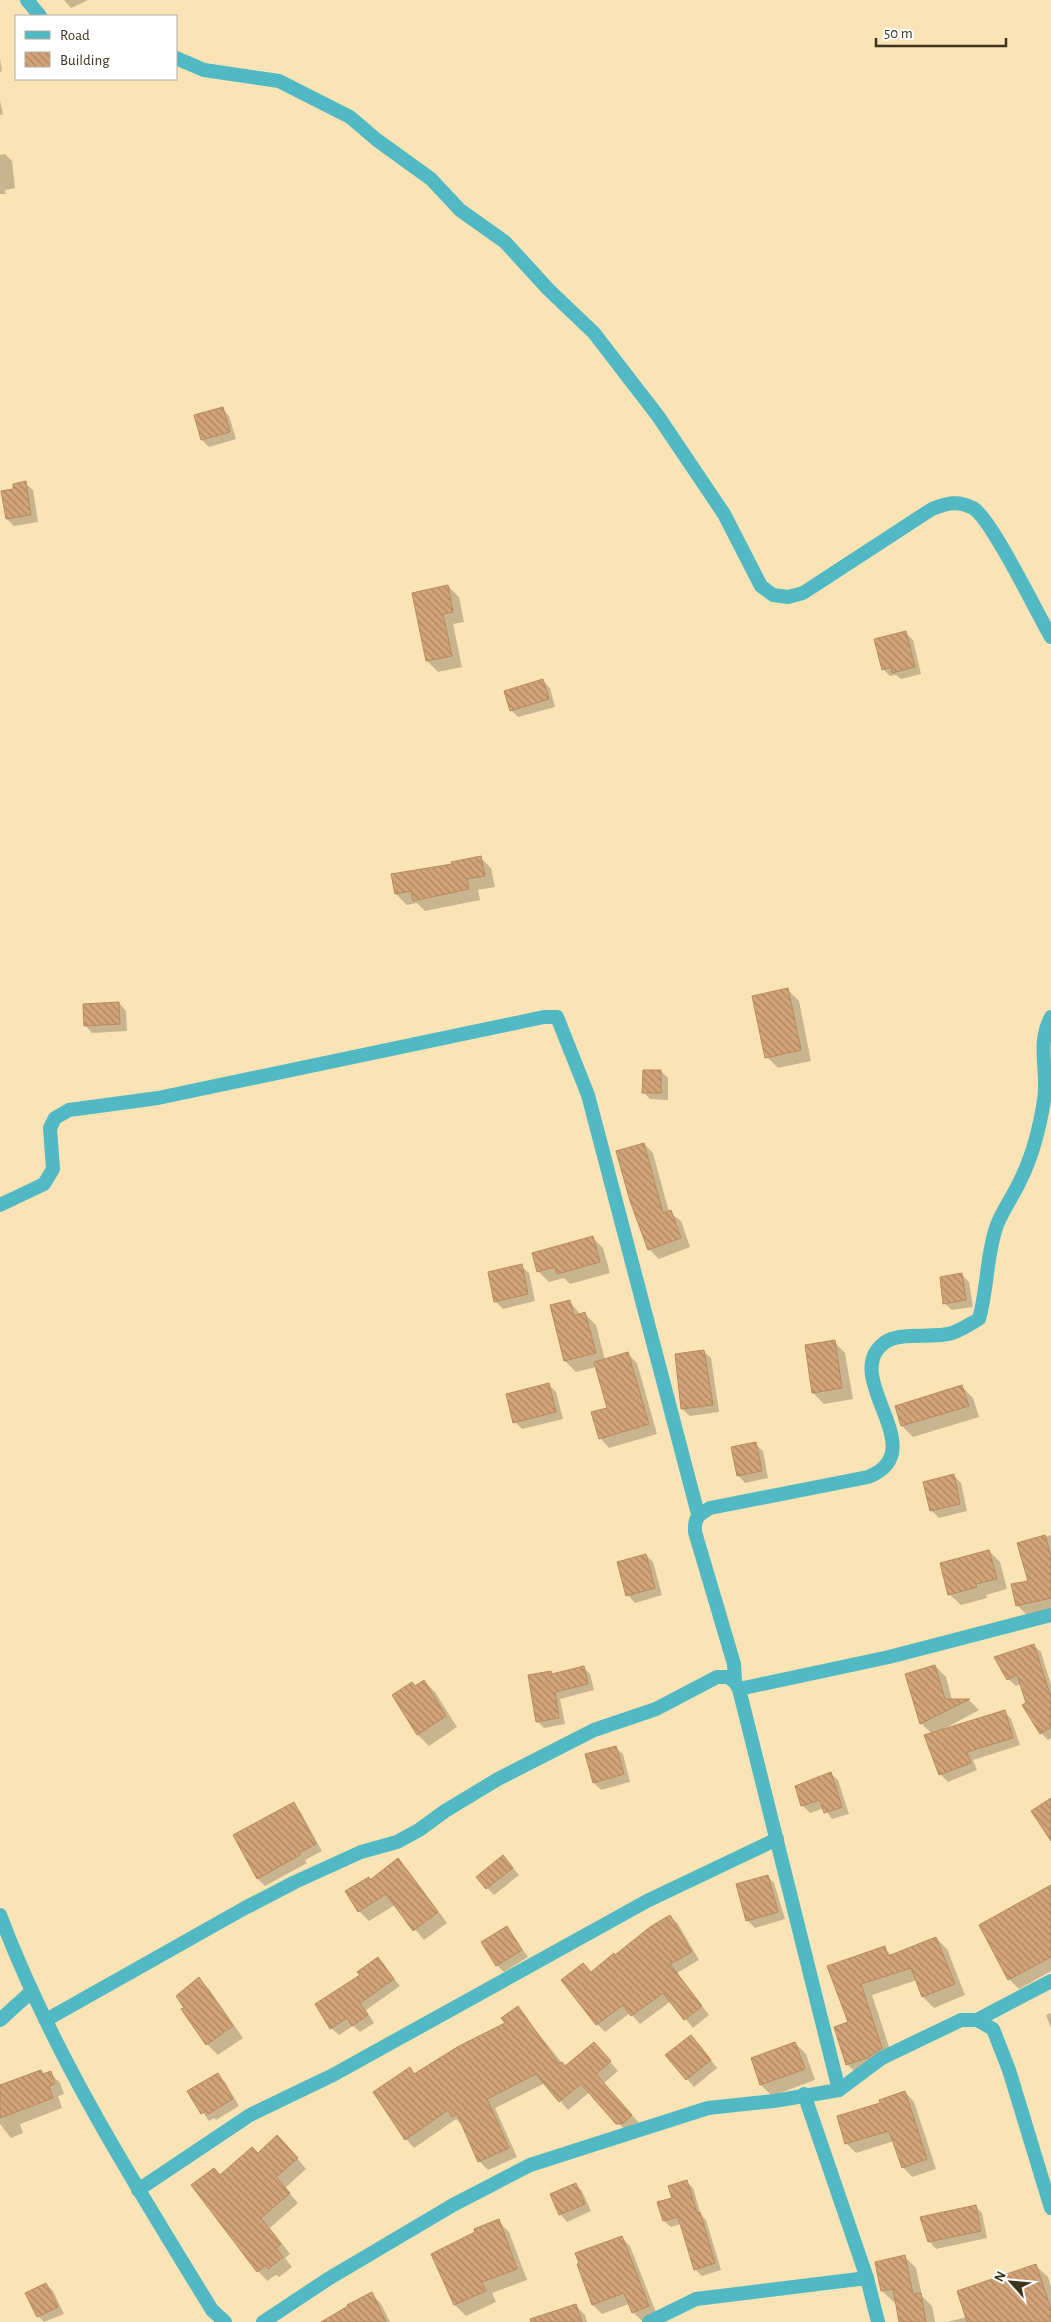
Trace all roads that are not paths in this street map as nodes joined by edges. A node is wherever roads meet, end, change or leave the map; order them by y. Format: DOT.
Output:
graph roads {
  1 [pos="27,0"];
  2 [pos="39,15"];
  3 [pos="178,59"];
  4 [pos="1051,637"];
  5 [pos="1051,1017"];
  6 [pos="0,1205"];
  7 [pos="698,1514"];
  8 [pos="1051,1615"];
  9 [pos="737,1685"];
  10 [pos="777,1839"];
  11 [pos="0,1916"];
  12 [pos="1051,1982"];
  13 [pos="30,1992"];
  14 [pos="0,2020"];
  15 [pos="46,2020"];
  16 [pos="977,2020"];
  17 [pos="839,2090"];
  18 [pos="804,2094"];
  19 [pos="138,2190"];
  20 [pos="1051,2208"];
  21 [pos="867,2278"];
  22 [pos="224,2322"];
  23 [pos="263,2322"];
  24 [pos="650,2322"];
  25 [pos="878,2322"];
  1 -- 2 [label="street"];
  3 -- 4 [label="street"];
  5 -- 7 [label="street"];
  6 -- 7 [label="street"];
  7 -- 9 [label="street"];
  8 -- 9 [label="street"];
  9 -- 10 [label="street"];
  9 -- 15 [label="street"];
  10 -- 17 [label="street"];
  10 -- 19 [label="street"];
  11 -- 13 [label="street"];
  12 -- 16 [label="street"];
  13 -- 14 [label="street"];
  13 -- 15 [label="street"];
  15 -- 19 [label="street"];
  16 -- 17 [label="street"];
  16 -- 20 [label="street"];
  17 -- 18 [label="street"];
  18 -- 21 [label="street"];
  18 -- 23 [label="street"];
  19 -- 22 [label="street"];
  21 -- 24 [label="street"];
  21 -- 25 [label="street"];
}
